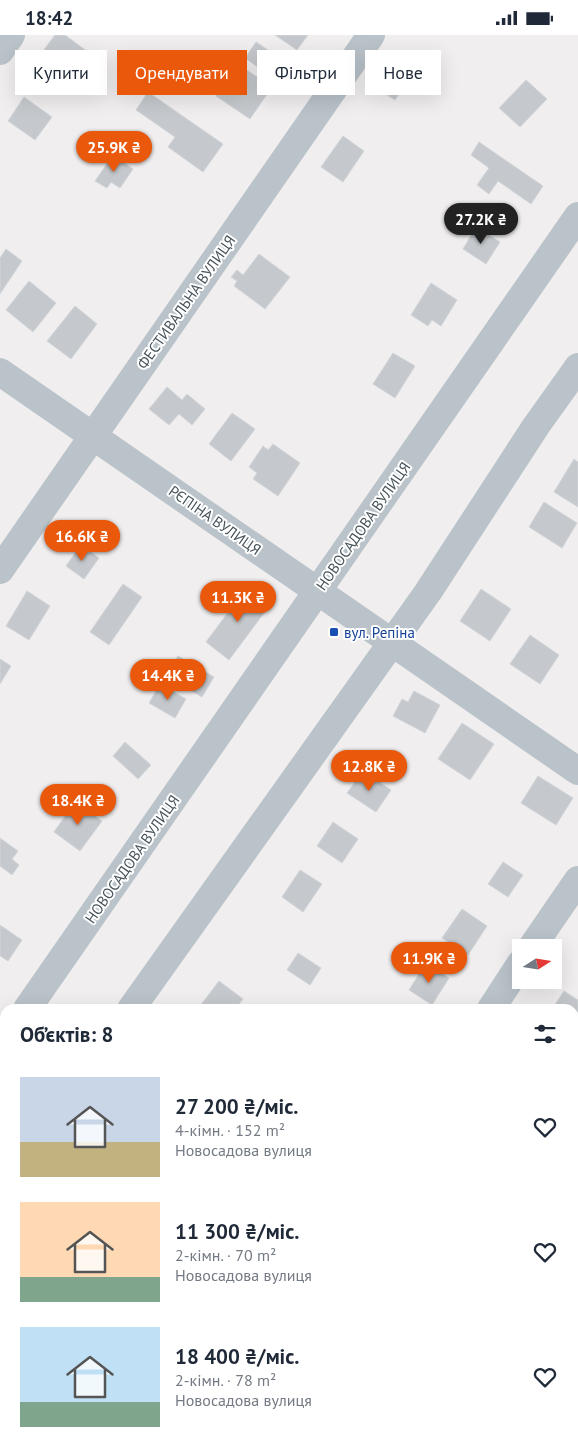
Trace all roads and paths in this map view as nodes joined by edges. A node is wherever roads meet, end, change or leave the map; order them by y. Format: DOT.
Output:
graph roads {
  1 [pos="11,35"];
  2 [pos="371,35"];
  3 [pos="0,51"];
  4 [pos="578,216"];
  5 [pos="578,367"];
  6 [pos="0,371"];
  7 [pos="93,436"];
  8 [pos="0,570"];
  9 [pos="318,591"];
  10 [pos="392,642"];
  11 [pos="578,771"];
  12 [pos="578,880"];
  13 [pos="537,939"];
  14 [pos="512,976"];
  15 [pos="31,1004"];
  16 [pos="135,1004"];
  17 [pos="493,1004"];
  1 -- 3 [label="street"];
  2 -- 7 [label="street, ФЕСТИВАЛЬНА ВУЛИЦЯ"];
  4 -- 9 [label="street, НОВОСАДОВА ВУЛИЦЯ"];
  5 -- 10 [label="street"];
  6 -- 7 [label="street, РЄПІНА ВУЛИЦЯ"];
  7 -- 8 [label="street, ФЕСТИВАЛЬНА ВУЛИЦЯ"];
  7 -- 9 [label="street, РЄПІНА ВУЛИЦЯ"];
  9 -- 10 [label="street, РЄПІНА ВУЛИЦЯ"];
  9 -- 15 [label="street, НОВОСАДОВА ВУЛИЦЯ"];
  10 -- 11 [label="street, РЄПІНА ВУЛИЦЯ"];
  10 -- 16 [label="street"];
  12 -- 13 [label="street"];
  14 -- 17 [label="street"];
}
